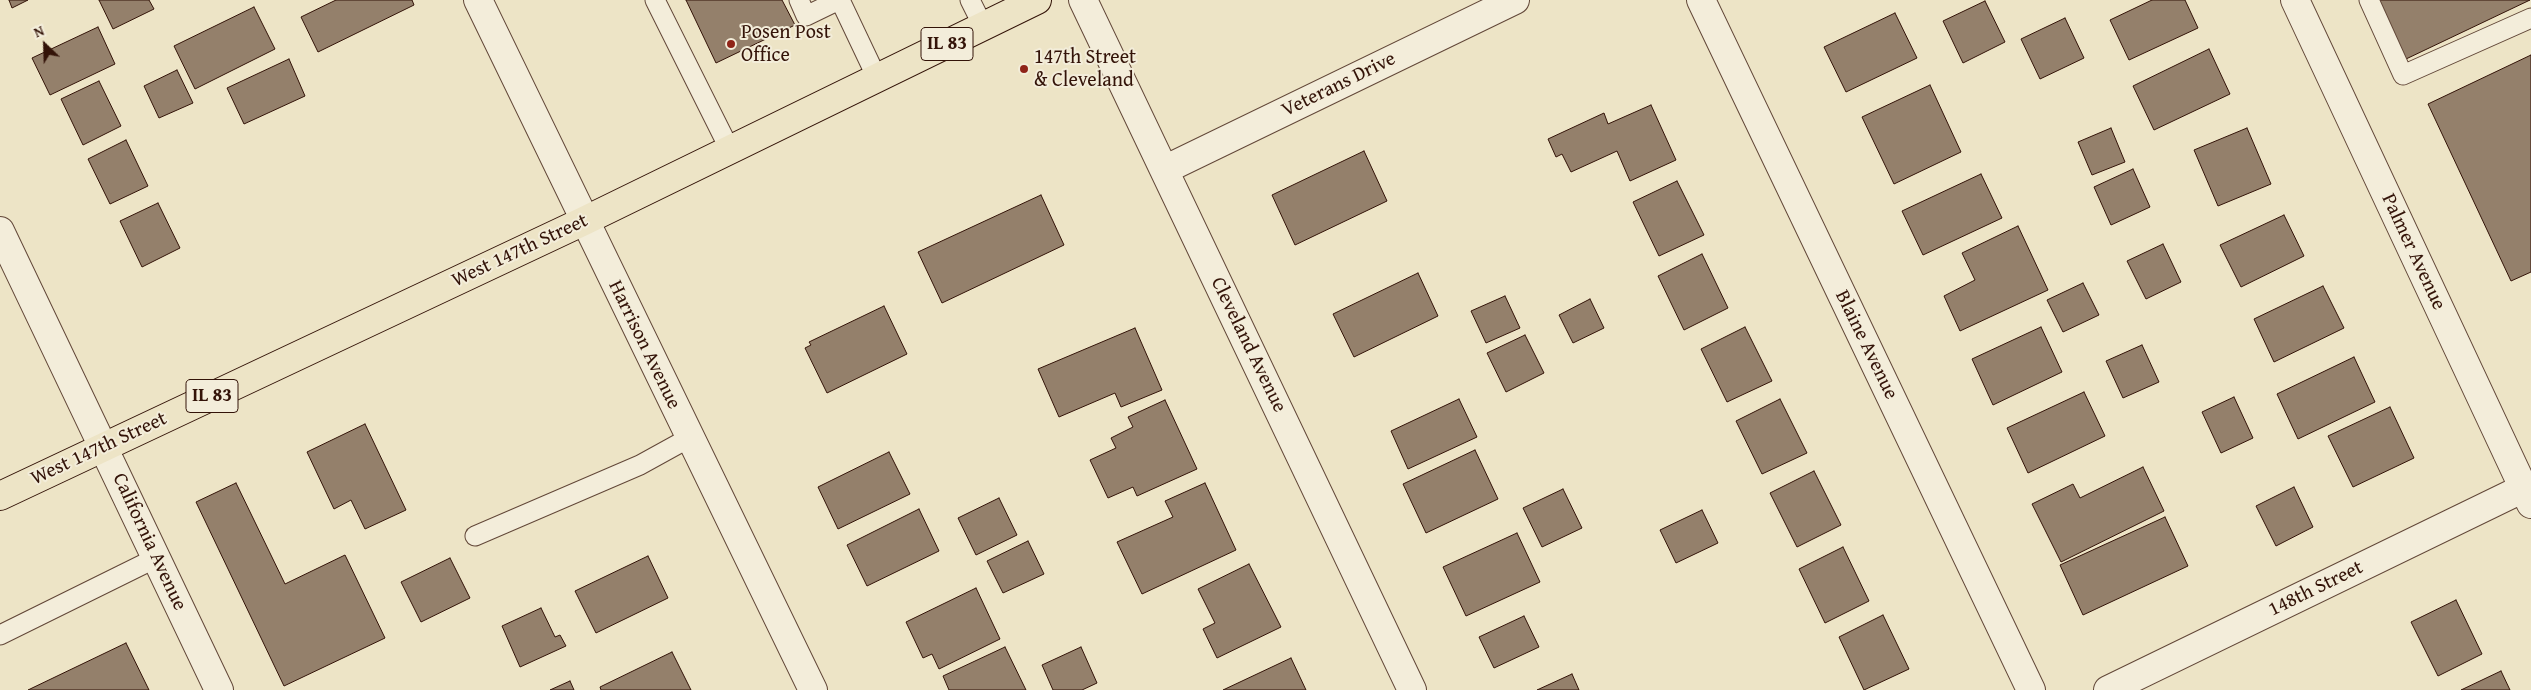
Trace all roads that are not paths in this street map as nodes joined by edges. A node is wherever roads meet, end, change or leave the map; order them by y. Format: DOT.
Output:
graph roads {
  1 [pos="478,0"];
  2 [pos="655,0"];
  3 [pos="799,0"];
  4 [pos="840,0"];
  5 [pos="970,0"];
  6 [pos="1037,0"];
  7 [pos="1082,0"];
  8 [pos="1515,0"];
  9 [pos="1701,0"];
  10 [pos="2295,0"];
  11 [pos="2369,0"];
  12 [pos="2531,18"];
  13 [pos="983,26"];
  14 [pos="877,78"];
  15 [pos="730,150"];
  16 [pos="1164,170"];
  17 [pos="584,221"];
  18 [pos="2,239"];
  19 [pos="689,438"];
  20 [pos="104,447"];
  21 [pos="0,496"];
  22 [pos="2527,496"];
  23 [pos="475,536"];
  24 [pos="156,558"];
  25 [pos="0,636"];
  26 [pos="219,690"];
  27 [pos="813,690"];
  28 [pos="1412,690"];
  29 [pos="2031,690"];
  30 [pos="2108,690"];
  1 -- 17 [label="street, Harrison Avenue"];
  2 -- 15 [label="lane"];
  3 -- 4 [label="lane"];
  4 -- 14 [label="lane"];
  5 -- 13 [label="lane"];
  6 -- 13 [label="main road, West 147th Street / IL 83"];
  7 -- 16 [label="street, Cleveland Avenue"];
  8 -- 16 [label="street, Veterans Drive"];
  9 -- 29 [label="street, Blaine Avenue"];
  10 -- 22 [label="street, Palmer Avenue"];
  11 -- 12 [label="lane"];
  13 -- 14 [label="main road, West 147th Street / IL 83"];
  14 -- 15 [label="main road, West 147th Street / IL 83"];
  15 -- 17 [label="main road, West 147th Street / IL 83"];
  16 -- 28 [label="street, Cleveland Avenue"];
  17 -- 19 [label="street, Harrison Avenue"];
  17 -- 20 [label="main road, West 147th Street / IL 83"];
  18 -- 20 [label="street, California Avenue"];
  19 -- 23 [label="lane"];
  19 -- 27 [label="street, Harrison Avenue"];
  20 -- 21 [label="main road, West 147th Street / IL 83"];
  20 -- 24 [label="street, California Avenue"];
  22 -- 30 [label="street, 148th Street"];
  24 -- 25 [label="lane"];
  24 -- 26 [label="street, California Avenue"];
}
